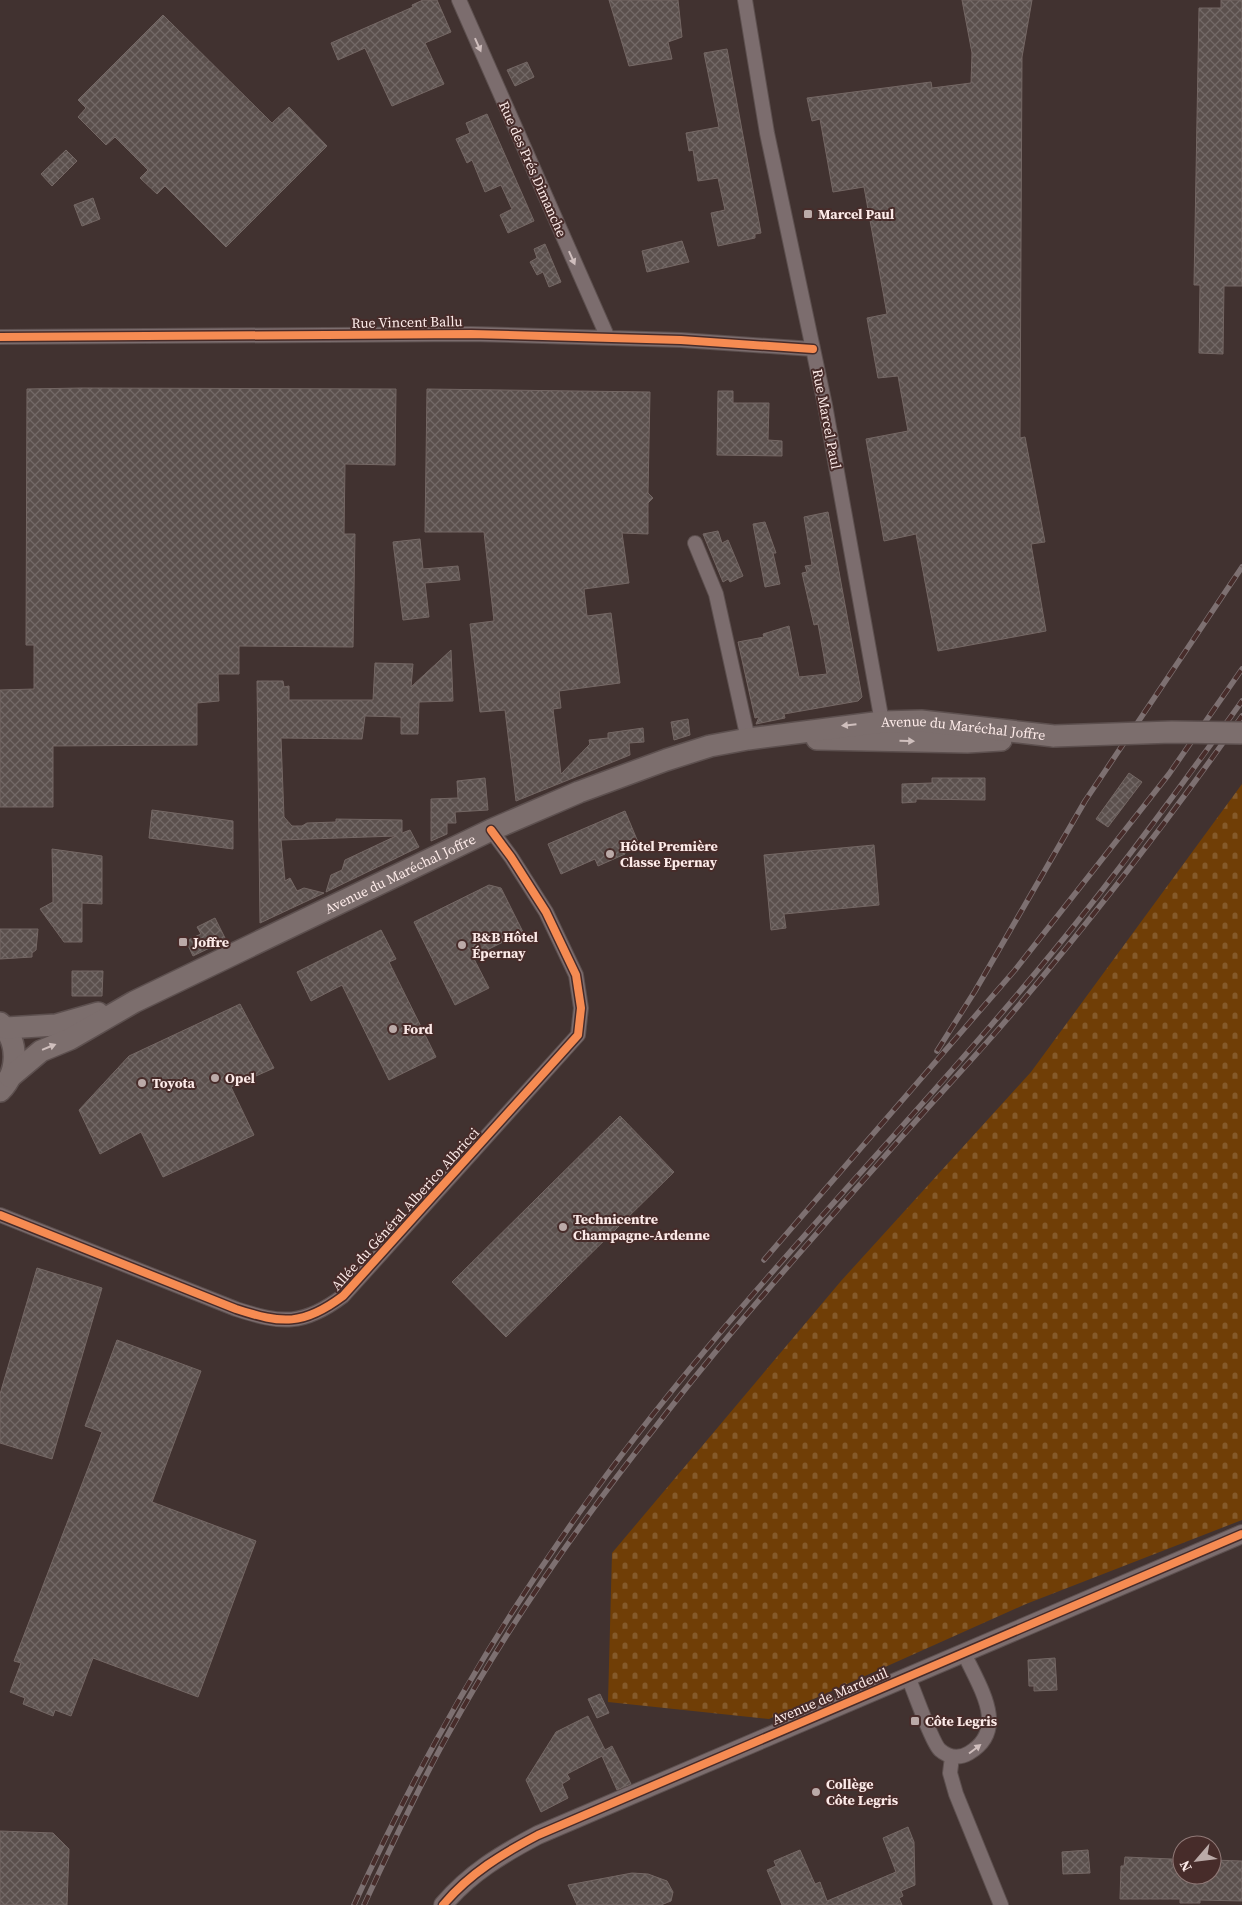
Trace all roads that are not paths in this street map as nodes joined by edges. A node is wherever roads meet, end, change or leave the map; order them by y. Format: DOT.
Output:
graph roads {
  1 [pos="459,0"];
  2 [pos="744,0"];
  3 [pos="0,337"];
  4 [pos="608,338"];
  5 [pos="813,349"];
  6 [pos="695,543"];
  7 [pos="882,722"];
  8 [pos="1242,733"];
  9 [pos="789,734"];
  10 [pos="1054,736"];
  11 [pos="748,738"];
  12 [pos="490,830"];
  13 [pos="134,1002"];
  14 [pos="3,1025"];
  15 [pos="5,1084"];
  16 [pos="0,1215"];
  17 [pos="1242,1534"];
  18 [pos="964,1653"];
  19 [pos="908,1677"];
  20 [pos="952,1757"];
  21 [pos="443,1905"];
  22 [pos="1001,1905"];
  1 -- 4 [label="street, Rue des Prés Dimanche, one-way"];
  2 -- 5 [label="street, Rue Marcel Paul"];
  3 -- 4 [label="street, Rue Vincent Ballu"];
  4 -- 5 [label="street, Rue Vincent Ballu"];
  5 -- 7 [label="street, Rue Marcel Paul"];
  6 -- 11 [label="street"];
  7 -- 9 [label="main road, Avenue du Maréchal Joffre, one-way"];
  7 -- 10 [label="main road, Avenue du Maréchal Joffre"];
  8 -- 10 [label="main road, bridge"];
  9 -- 10 [label="main road, Avenue du Maréchal Joffre, one-way"];
  9 -- 11 [label="main road, Avenue du Maréchal Joffre"];
  11 -- 12 [label="main road, Avenue du Maréchal Joffre"];
  12 -- 13 [label="main road, Avenue du Maréchal Joffre"];
  12 -- 16 [label="street, Allée du Général Alberico Albricci"];
  13 -- 14 [label="main road, Avenue du Maréchal Joffre"];
  15 -- 13 [label="main road, Avenue du Maréchal Joffre, one-way"];
  14 -- 15 [label="main road"];
  17 -- 18 [label="street, Avenue de Mardeuil"];
  18 -- 19 [label="street, Avenue de Mardeuil"];
  20 -- 18 [label="street, one-way"];
  19 -- 20 [label="street"];
  19 -- 21 [label="street, Avenue de Mardeuil"];
  20 -- 22 [label="street"];
}
